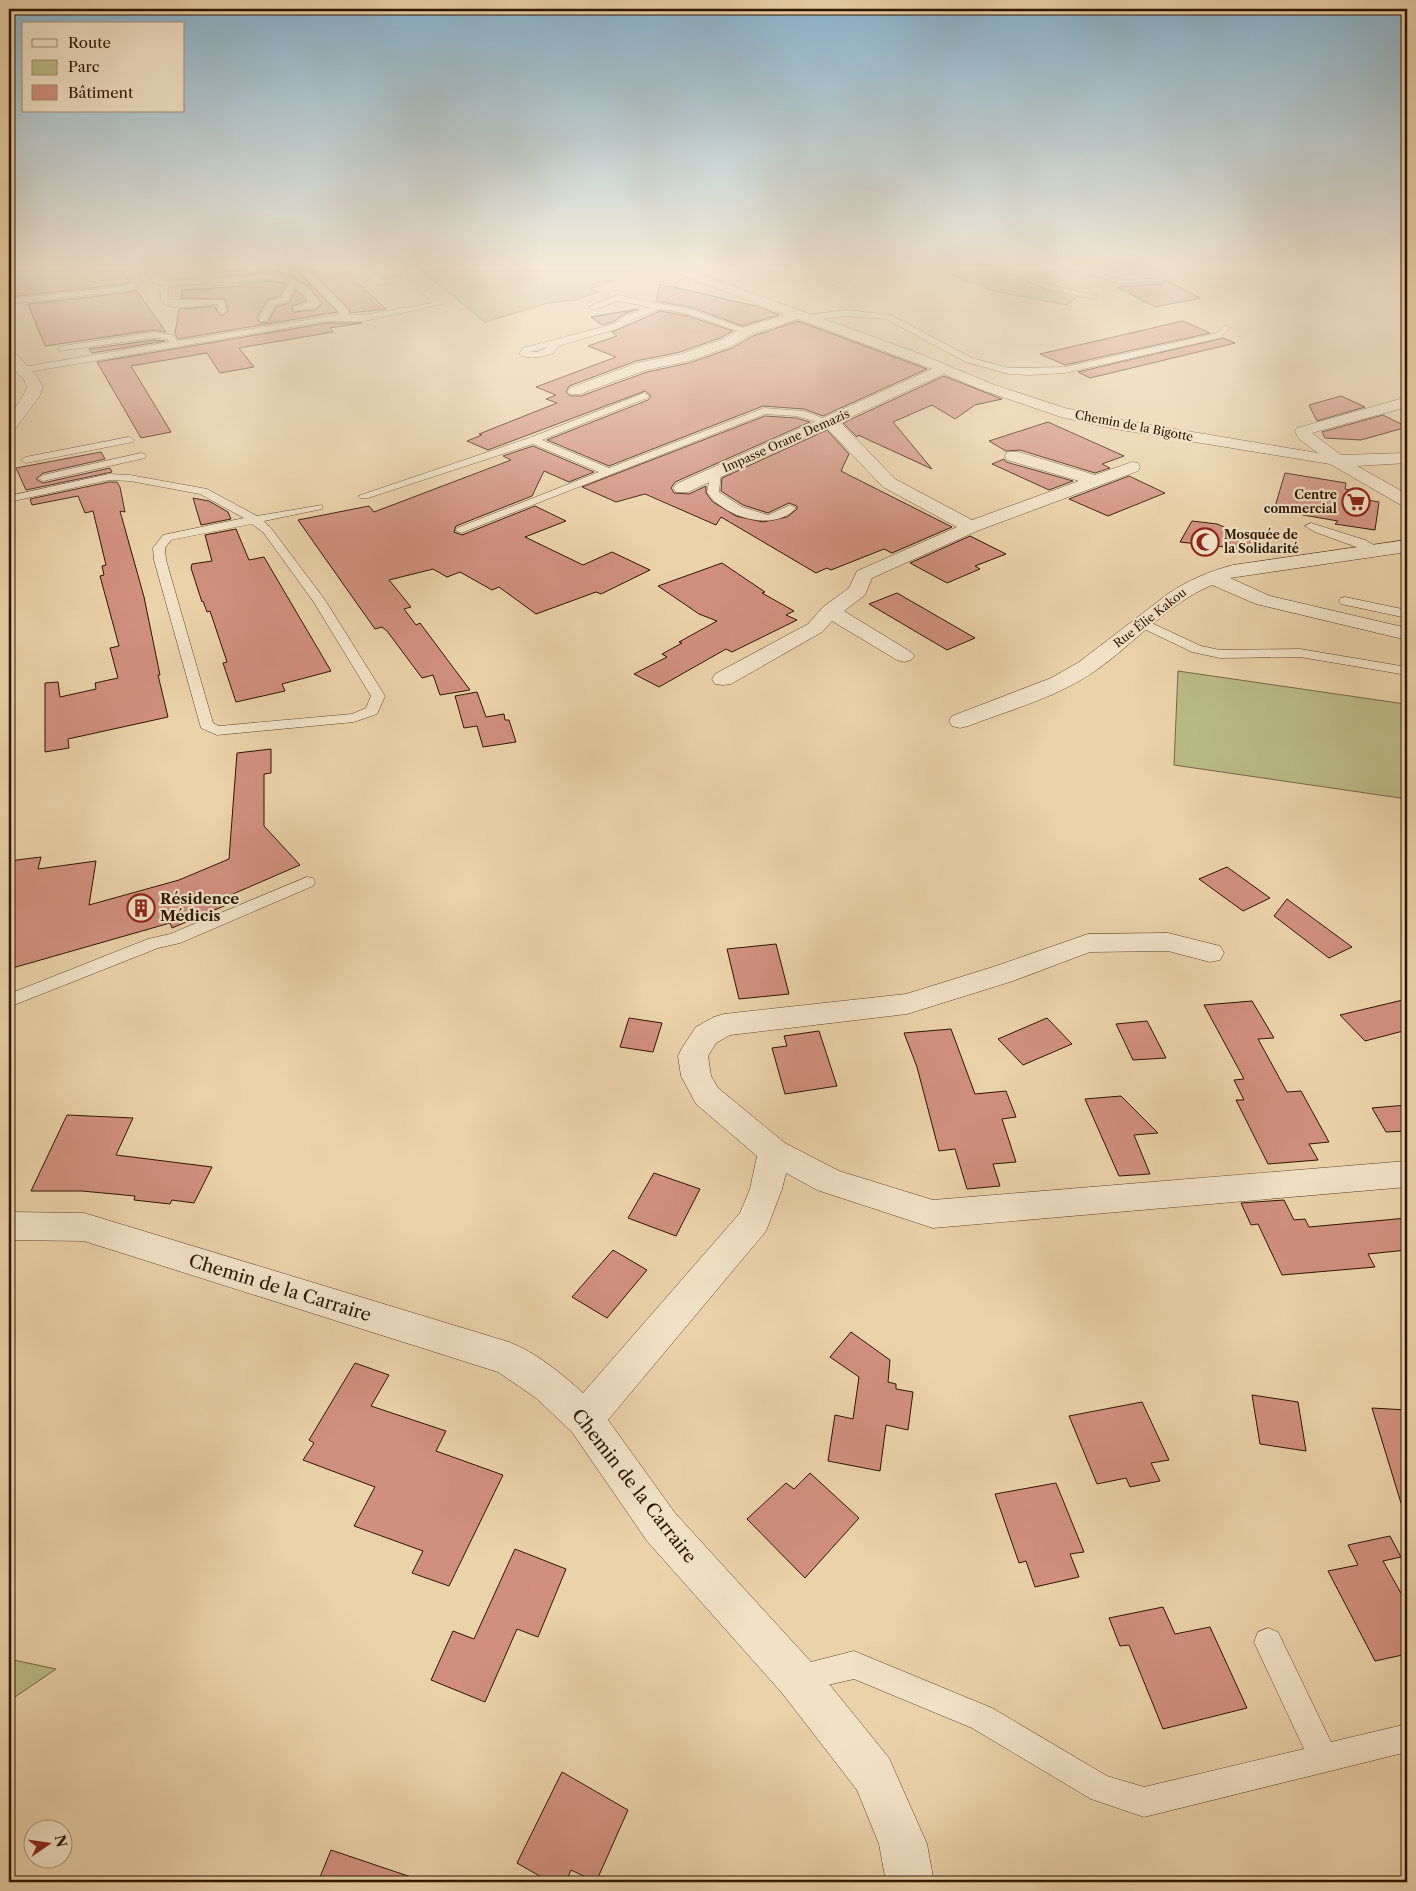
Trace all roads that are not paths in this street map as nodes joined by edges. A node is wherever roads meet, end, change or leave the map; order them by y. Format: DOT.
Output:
graph roads {
  1 [pos="12,358"];
  2 [pos="92,358"];
  3 [pos="683,358"];
  4 [pos="915,358"];
  5 [pos="966,358"];
  6 [pos="1116,358"];
  7 [pos="944,369"];
  8 [pos="23,370"];
  9 [pos="575,391"];
  10 [pos="644,396"];
  11 [pos="1407,402"];
  12 [pos="15,410"];
  13 [pos="828,422"];
  14 [pos="9,426"];
  15 [pos="128,440"];
  16 [pos="533,440"];
  17 [pos="141,456"];
  18 [pos="1013,456"];
  19 [pos="1407,458"];
  20 [pos="26,460"];
  21 [pos="1330,460"];
  22 [pos="1364,461"];
  23 [pos="1132,467"];
  24 [pos="606,471"];
  25 [pos="716,473"];
  26 [pos="43,478"];
  27 [pos="1096,480"];
  28 [pos="1407,486"];
  29 [pos="682,488"];
  30 [pos="364,496"];
  31 [pos="9,499"];
  32 [pos="1407,501"];
  33 [pos="318,507"];
  34 [pos="790,508"];
  35 [pos="254,519"];
  36 [pos="1311,526"];
  37 [pos="971,527"];
  38 [pos="461,530"];
  39 [pos="1407,546"];
  40 [pos="1377,550"];
  41 [pos="1212,578"];
  42 [pos="1346,601"];
  43 [pos="830,611"];
  44 [pos="1407,614"];
  45 [pos="1143,623"];
  46 [pos="1407,634"];
  47 [pos="904,656"];
  48 [pos="1407,671"];
  49 [pos="723,679"];
  50 [pos="960,721"];
  51 [pos="307,882"];
  52 [pos="1210,953"];
  53 [pos="9,1001"];
  54 [pos="774,1152"];
  55 [pos="1407,1174"];
  56 [pos="9,1226"];
  57 [pos="584,1419"];
  58 [pos="1268,1642"];
  59 [pos="797,1678"];
  60 [pos="1402,1744"];
  61 [pos="1323,1757"];
  62 [pos="910,1882"];
  1 -- 8 [label="street"];
  2 -- 8 [label="lane"];
  3 -- 9 [label="street"];
  4 -- 7 [label="street, Chemin de la Bigotte"];
  5 -- 6 [label="lane"];
  7 -- 13 [label="street, Impasse Orane Demazis"];
  7 -- 21 [label="street, Chemin de la Bigotte"];
  8 -- 12 [label="street"];
  10 -- 16 [label="lane"];
  11 -- 21 [label="street"];
  12 -- 14 [label="street"];
  13 -- 24 [label="lane"];
  13 -- 25 [label="street, Impasse Orane Demazis"];
  13 -- 37 [label="street"];
  15 -- 20 [label="lane"];
  16 -- 24 [label="lane"];
  16 -- 30 [label="lane"];
  17 -- 26 [label="lane"];
  18 -- 27 [label="street"];
  19 -- 22 [label="street, Chemin de la Bigotte"];
  21 -- 22 [label="street, Chemin de la Bigotte"];
  21 -- 32 [label="street"];
  22 -- 28 [label="street"];
  23 -- 27 [label="street"];
  24 -- 38 [label="lane"];
  25 -- 29 [label="street, Impasse Orane Demazis"];
  25 -- 34 [label="lane"];
  27 -- 37 [label="street"];
  31 -- 35 [label="lane"];
  33 -- 35 [label="lane"];
  35 -- 35 [label="lane"];
  36 -- 40 [label="lane"];
  37 -- 43 [label="street"];
  39 -- 40 [label="street, Rue Élie Kakou"];
  40 -- 41 [label="street, Rue Élie Kakou"];
  41 -- 45 [label="street, Rue Élie Kakou"];
  41 -- 46 [label="street"];
  42 -- 44 [label="lane"];
  43 -- 47 [label="street"];
  43 -- 49 [label="street"];
  45 -- 48 [label="lane"];
  45 -- 50 [label="street, Rue Élie Kakou"];
  51 -- 53 [label="lane"];
  52 -- 54 [label="street"];
  54 -- 55 [label="street"];
  54 -- 57 [label="street"];
  56 -- 57 [label="street, Chemin de la Carraire"];
  57 -- 59 [label="street, Chemin de la Carraire"];
  58 -- 61 [label="lane"];
  59 -- 61 [label="lane"];
  59 -- 62 [label="street, Chemin de la Carraire"];
  60 -- 61 [label="lane"];
}
